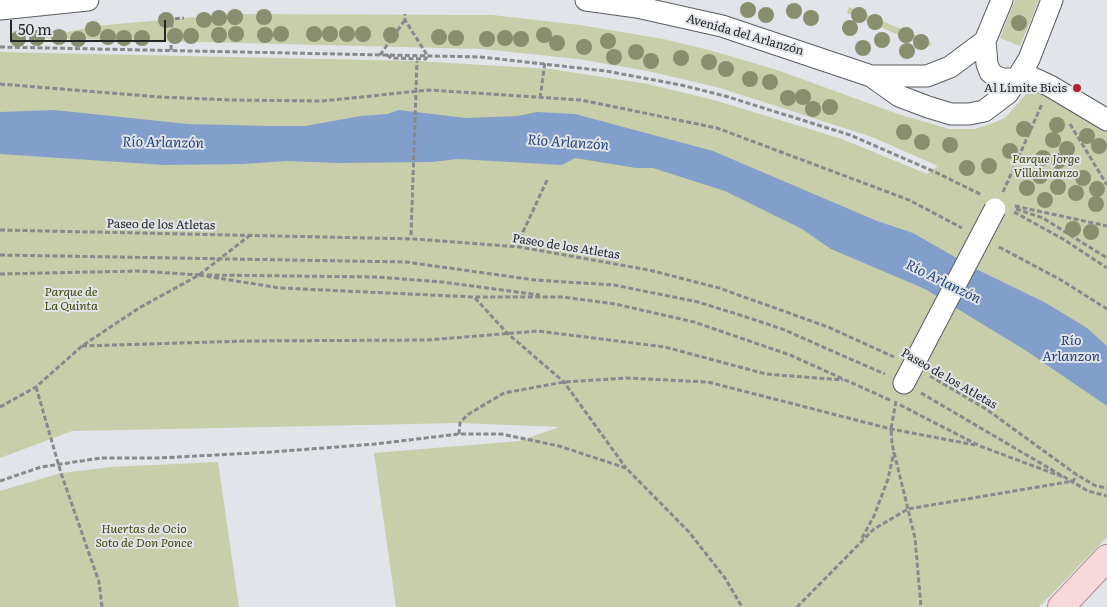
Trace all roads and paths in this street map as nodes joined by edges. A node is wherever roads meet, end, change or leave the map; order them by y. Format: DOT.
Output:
graph roads {
  1 [pos="88,0"];
  2 [pos="586,0"];
  3 [pos="1002,0"];
  4 [pos="1052,0"];
  5 [pos="0,9"];
  6 [pos="405,14"];
  7 [pos="184,18"];
  8 [pos="172,19"];
  9 [pos="160,20"];
  10 [pos="405,20"];
  11 [pos="985,41"];
  12 [pos="0,47"];
  13 [pos="171,50"];
  14 [pos="380,54"];
  15 [pos="387,55"];
  16 [pos="427,55"];
  17 [pos="417,60"];
  18 [pos="545,62"];
  19 [pos="871,76"];
  20 [pos="1021,76"];
  21 [pos="0,84"];
  22 [pos="1050,86"];
  23 [pos="540,98"];
  24 [pos="1107,120"];
  25 [pos="1068,121"];
  26 [pos="548,178"];
  27 [pos="1107,185"];
  28 [pos="997,206"];
  29 [pos="1107,226"];
  30 [pos="0,230"];
  31 [pos="969,232"];
  32 [pos="249,236"];
  33 [pos="411,237"];
  34 [pos="992,243"];
  35 [pos="520,247"];
  36 [pos="0,255"];
  37 [pos="1107,258"];
  38 [pos="219,260"];
  39 [pos="1107,268"];
  40 [pos="0,274"];
  41 [pos="199,275"];
  42 [pos="563,296"];
  43 [pos="474,297"];
  44 [pos="1107,309"];
  45 [pos="507,333"];
  46 [pos="82,346"];
  47 [pos="911,370"];
  48 [pos="846,380"];
  49 [pos="564,382"];
  50 [pos="36,386"];
  51 [pos="896,403"];
  52 [pos="0,406"];
  53 [pos="890,429"];
  54 [pos="459,434"];
  55 [pos="980,446"];
  56 [pos="894,452"];
  57 [pos="58,464"];
  58 [pos="626,468"];
  59 [pos="1078,475"];
  60 [pos="0,481"];
  61 [pos="1073,481"];
  62 [pos="1107,488"];
  63 [pos="1107,496"];
  64 [pos="908,509"];
  65 [pos="860,543"];
  66 [pos="1107,558"];
  67 [pos="102,607"];
  68 [pos="742,607"];
  69 [pos="797,607"];
  70 [pos="921,607"];
  71 [pos="1061,607"];
  1 -- 5 [label="street"];
  2 -- 19 [label="street, Avenida del Arlanzón"];
  3 -- 11 [label="street"];
  4 -- 20 [label="street, Avenida del Arlanzón"];
  6 -- 10 [label="path"];
  7 -- 8 [label="path"];
  8 -- 9 [label="path"];
  8 -- 13 [label="path"];
  10 -- 14 [label="path"];
  10 -- 16 [label="path"];
  11 -- 19 [label="street, Avenida del Arlanzón"];
  11 -- 20 [label="street"];
  12 -- 13 [label="path"];
  13 -- 14 [label="path"];
  14 -- 15 [label="path"];
  15 -- 16 [label="path"];
  15 -- 17 [label="path"];
  16 -- 17 [label="path"];
  16 -- 18 [label="path"];
  17 -- 33 [label="path, bridge"];
  18 -- 23 [label="path"];
  18 -- 28 [label="path"];
  19 -- 20 [label="street, Avenida del Arlanzón"];
  20 -- 22 [label="street"];
  21 -- 23 [label="path"];
  22 -- 24 [label="street"];
  22 -- 28 [label="path"];
  23 -- 31 [label="path"];
  25 -- 27 [label="path"];
  26 -- 35 [label="path"];
  28 -- 29 [label="path"];
  28 -- 37 [label="path"];
  28 -- 39 [label="path"];
  28 -- 47 [label="street, bridge"];
  30 -- 32 [label="path, Paseo de los Atletas"];
  32 -- 33 [label="path, Paseo de los Atletas"];
  32 -- 38 [label="path"];
  33 -- 35 [label="path, Paseo de los Atletas"];
  34 -- 44 [label="path"];
  35 -- 47 [label="path, Paseo de los Atletas"];
  36 -- 38 [label="path"];
  38 -- 41 [label="path"];
  38 -- 47 [label="path"];
  40 -- 41 [label="path"];
  41 -- 42 [label="path"];
  41 -- 43 [label="path"];
  41 -- 46 [label="path"];
  42 -- 43 [label="path"];
  42 -- 48 [label="path"];
  43 -- 45 [label="path"];
  45 -- 46 [label="path"];
  45 -- 48 [label="path"];
  45 -- 49 [label="path"];
  46 -- 50 [label="path"];
  47 -- 51 [label="path"];
  47 -- 59 [label="path, Paseo de los Atletas"];
  47 -- 61 [label="path"];
  48 -- 51 [label="path"];
  49 -- 53 [label="path"];
  49 -- 54 [label="path"];
  49 -- 58 [label="path"];
  50 -- 52 [label="path"];
  50 -- 57 [label="path"];
  51 -- 53 [label="path"];
  51 -- 55 [label="path"];
  53 -- 55 [label="path"];
  53 -- 56 [label="path"];
  54 -- 57 [label="path"];
  54 -- 58 [label="path"];
  55 -- 61 [label="path"];
  56 -- 64 [label="path"];
  56 -- 65 [label="path"];
  57 -- 60 [label="path"];
  57 -- 67 [label="path"];
  58 -- 68 [label="path"];
  59 -- 61 [label="path"];
  59 -- 62 [label="path, Paseo de los Atletas"];
  61 -- 63 [label="path"];
  61 -- 64 [label="path"];
  64 -- 65 [label="path"];
  64 -- 70 [label="path"];
  65 -- 69 [label="path"];
  66 -- 71 [label="main road"];
}
